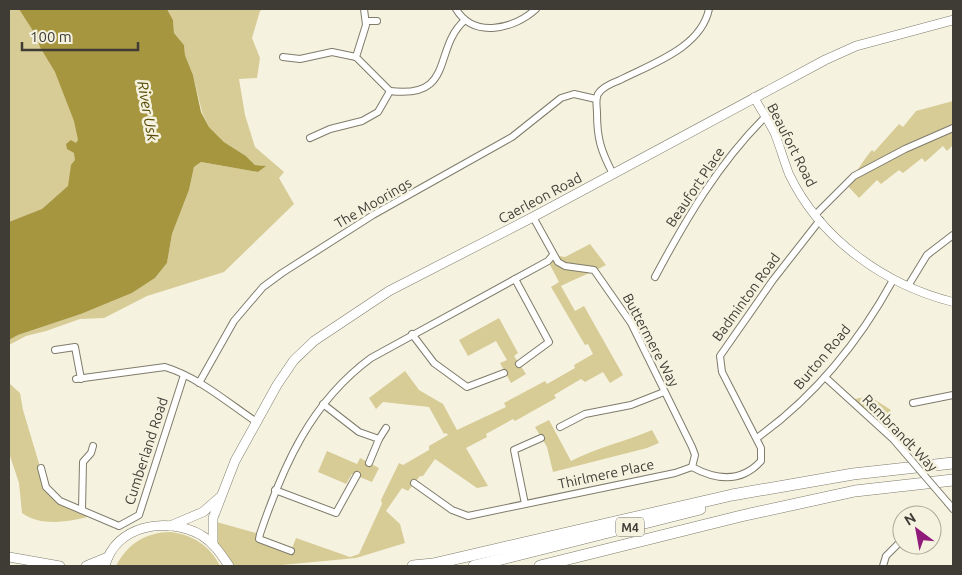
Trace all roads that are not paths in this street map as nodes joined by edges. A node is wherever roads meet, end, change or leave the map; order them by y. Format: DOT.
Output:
graph roads {
  1 [pos="364,9"];
  2 [pos="456,9"];
  3 [pos="536,9"];
  4 [pos="709,9"];
  5 [pos="464,20"];
  6 [pos="953,20"];
  7 [pos="366,21"];
  8 [pos="377,21"];
  9 [pos="283,57"];
  10 [pos="356,57"];
  11 [pos="390,91"];
  12 [pos="754,97"];
  13 [pos="596,99"];
  14 [pos="765,117"];
  15 [pos="953,128"];
  16 [pos="310,138"];
  17 [pos="613,174"];
  18 [pos="533,217"];
  19 [pos="818,217"];
  20 [pos="953,235"];
  21 [pos="553,255"];
  22 [pos="655,277"];
  23 [pos="515,279"];
  24 [pos="893,280"];
  25 [pos="908,286"];
  26 [pos="953,302"];
  27 [pos="412,334"];
  28 [pos="55,350"];
  29 [pos="519,364"];
  30 [pos="504,372"];
  31 [pos="184,375"];
  32 [pos="826,378"];
  33 [pos="199,383"];
  34 [pos="664,392"];
  35 [pos="953,395"];
  36 [pos="323,404"];
  37 [pos="913,404"];
  38 [pos="255,421"];
  39 [pos="386,428"];
  40 [pos="560,428"];
  41 [pos="541,438"];
  42 [pos="757,438"];
  43 [pos="379,439"];
  44 [pos="93,446"];
  45 [pos="953,463"];
  46 [pos="369,464"];
  47 [pos="692,467"];
  48 [pos="41,468"];
  49 [pos="357,475"];
  50 [pos="953,480"];
  51 [pos="414,484"];
  52 [pos="786,487"];
  53 [pos="275,490"];
  54 [pos="220,498"];
  55 [pos="525,504"];
  56 [pos="953,509"];
  57 [pos="82,510"];
  58 [pos="170,526"];
  59 [pos="668,535"];
  60 [pos="212,543"];
  61 [pos="892,550"];
  62 [pos="291,551"];
  63 [pos="9,557"];
  64 [pos="107,562"];
  65 [pos="60,566"];
  66 [pos="86,566"];
  67 [pos="229,566"];
  68 [pos="413,566"];
  69 [pos="474,566"];
  70 [pos="540,566"];
  71 [pos="565,566"];
  72 [pos="883,566"];
  1 -- 7 [label="street"];
  2 -- 5 [label="street"];
  3 -- 5 [label="street"];
  4 -- 13 [label="street"];
  5 -- 11 [label="street"];
  6 -- 12 [label="main road, Caerleon Road"];
  7 -- 8 [label="street"];
  7 -- 10 [label="street"];
  9 -- 10 [label="street"];
  10 -- 11 [label="street"];
  11 -- 16 [label="street"];
  12 -- 14 [label="street, Beaufort Road"];
  12 -- 17 [label="main road, Caerleon Road"];
  13 -- 17 [label="street"];
  13 -- 33 [label="street, The Moorings"];
  14 -- 19 [label="street, Beaufort Road"];
  14 -- 22 [label="street, Beaufort Place"];
  15 -- 19 [label="street, Badminton Road"];
  17 -- 18 [label="main road, Caerleon Road"];
  18 -- 21 [label="street"];
  18 -- 38 [label="main road, Caerleon Road"];
  19 -- 24 [label="street, Beaufort Road"];
  19 -- 42 [label="street, Badminton Road"];
  20 -- 25 [label="street"];
  21 -- 23 [label="street"];
  21 -- 34 [label="street, Buttermere Way"];
  23 -- 27 [label="street"];
  23 -- 29 [label="street"];
  24 -- 25 [label="street, Beaufort Road"];
  24 -- 32 [label="street, Burton Road"];
  25 -- 26 [label="street, Beaufort Road"];
  27 -- 30 [label="street"];
  27 -- 36 [label="street"];
  28 -- 31 [label="street"];
  31 -- 33 [label="street"];
  31 -- 57 [label="street, Cumberland Road"];
  32 -- 42 [label="street, Burton Road"];
  32 -- 56 [label="street, Rembrandt Way, bridge"];
  33 -- 38 [label="street"];
  34 -- 40 [label="street"];
  34 -- 47 [label="street, Buttermere Way"];
  35 -- 37 [label="street"];
  36 -- 43 [label="street"];
  36 -- 53 [label="street"];
  38 -- 54 [label="main road, Caerleon Road"];
  39 -- 43 [label="street"];
  41 -- 55 [label="street"];
  42 -- 47 [label="street, Badminton Road"];
  43 -- 46 [label="street"];
  44 -- 57 [label="street"];
  45 -- 52 [label="highway, M4"];
  47 -- 55 [label="street, Thirlmere Place"];
  48 -- 57 [label="street"];
  49 -- 53 [label="street"];
  50 -- 59 [label="highway, M4"];
  51 -- 55 [label="street, Thirlmere Place"];
  52 -- 68 [label="highway"];
  52 -- 69 [label="highway, M4"];
  53 -- 62 [label="street"];
  54 -- 58 [label="main road"];
  54 -- 60 [label="main road, Caerleon Road"];
  58 -- 60 [label="main road"];
  58 -- 64 [label="main road"];
  59 -- 70 [label="highway, M4"];
  59 -- 71 [label="highway"];
  60 -- 67 [label="main road"];
  61 -- 72 [label="street"];
  63 -- 65 [label="main road"];
  64 -- 66 [label="main road"];
}
